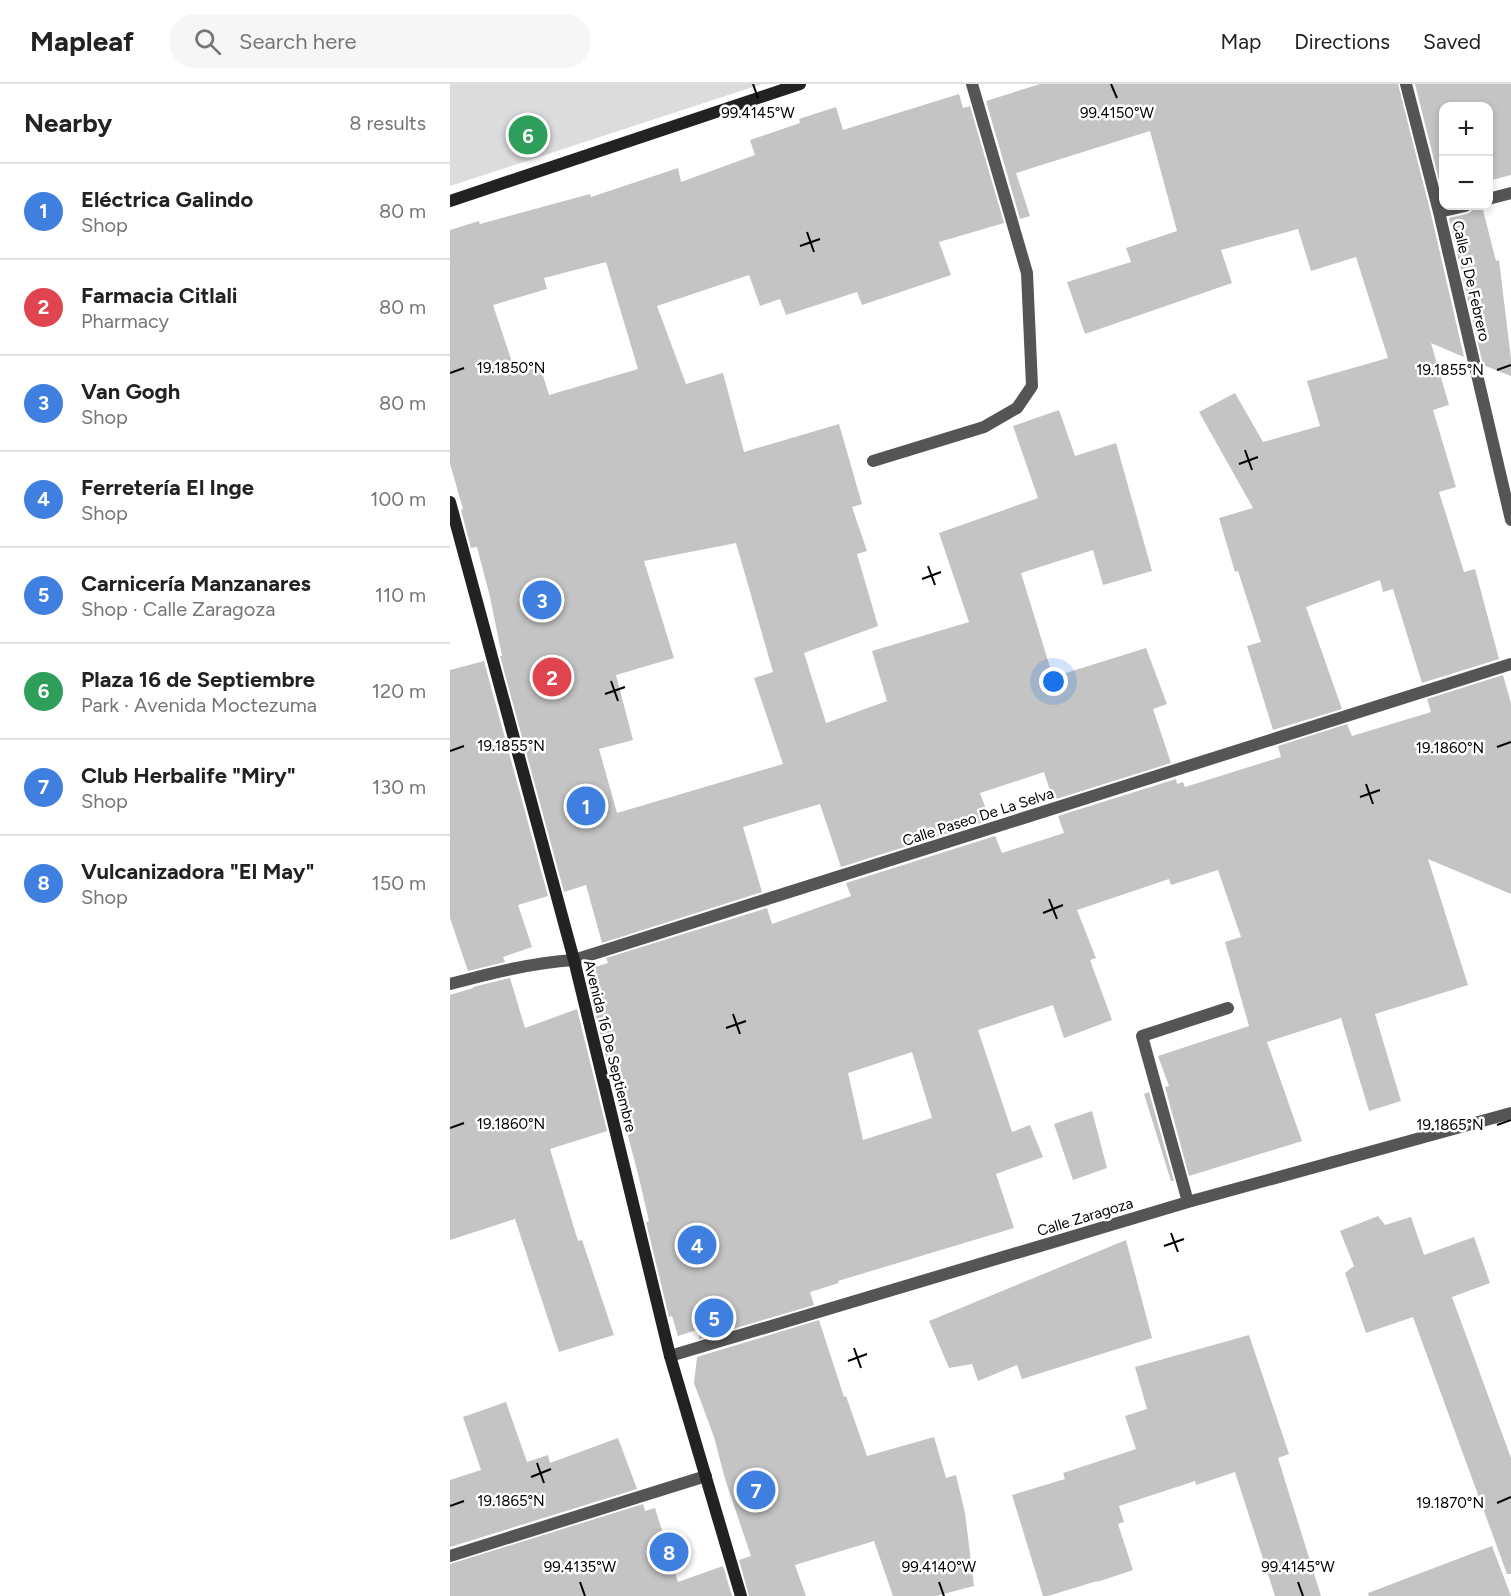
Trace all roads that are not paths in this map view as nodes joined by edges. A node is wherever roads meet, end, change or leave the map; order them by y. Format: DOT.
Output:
graph roads {
  1 [pos="800,84"];
  2 [pos="972,84"];
  3 [pos="1406,84"];
  4 [pos="1511,193"];
  5 [pos="1493,198"];
  6 [pos="450,201"];
  7 [pos="1448,210"];
  8 [pos="1440,212"];
  9 [pos="873,461"];
  10 [pos="450,502"];
  11 [pos="1511,520"];
  12 [pos="1511,664"];
  13 [pos="574,960"];
  14 [pos="450,984"];
  15 [pos="1228,1008"];
  16 [pos="1511,1113"];
  17 [pos="1188,1202"];
  18 [pos="670,1356"];
  19 [pos="706,1476"];
  20 [pos="450,1556"];
  21 [pos="741,1596"];
  1 -- 6 [label="main road"];
  2 -- 9 [label="street"];
  3 -- 8 [label="street, Calle 5 De Febrero"];
  4 -- 5 [label="street"];
  7 -- 8 [label="street"];
  8 -- 11 [label="street, Calle 5 De Febrero"];
  10 -- 13 [label="main road, Avenida 16 De Septiembre"];
  12 -- 13 [label="street, Calle Paseo De La Selva"];
  13 -- 14 [label="street, Calle Paseo De La Selva"];
  13 -- 18 [label="main road, Avenida 16 De Septiembre"];
  15 -- 17 [label="street"];
  16 -- 17 [label="street, Calle Zaragoza"];
  17 -- 18 [label="street, Calle Zaragoza"];
  18 -- 19 [label="main road, Avenida 16 De Septiembre"];
  19 -- 20 [label="street"];
  19 -- 21 [label="main road, Avenida 16 De Septiembre"];
}
